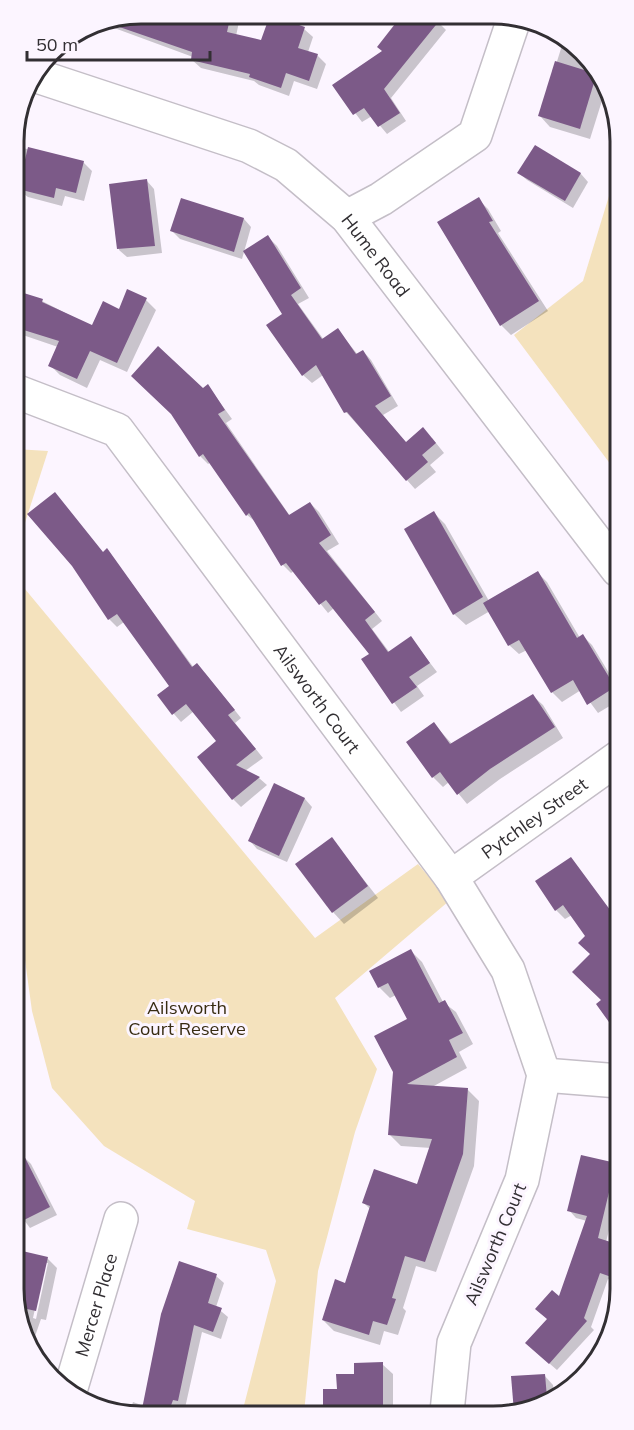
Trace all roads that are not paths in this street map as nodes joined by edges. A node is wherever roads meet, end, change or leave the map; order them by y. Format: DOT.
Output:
graph roads {
  1 [pos="512,25"];
  2 [pos="43,78"];
  3 [pos="346,217"];
  4 [pos="24,394"];
  5 [pos="610,560"];
  6 [pos="610,764"];
  7 [pos="451,877"];
  8 [pos="544,1075"];
  9 [pos="610,1080"];
  10 [pos="121,1219"];
  11 [pos="72,1383"];
  12 [pos="448,1406"];
  1 -- 3 [label="street"];
  2 -- 3 [label="street, Hume Road"];
  3 -- 5 [label="street, Hume Road"];
  4 -- 7 [label="street, Ailsworth Court"];
  6 -- 7 [label="street, Pytchley Street"];
  7 -- 8 [label="street, Ailsworth Court"];
  8 -- 9 [label="street"];
  8 -- 12 [label="street, Ailsworth Court"];
  10 -- 11 [label="street, Mercer Place"];
}
